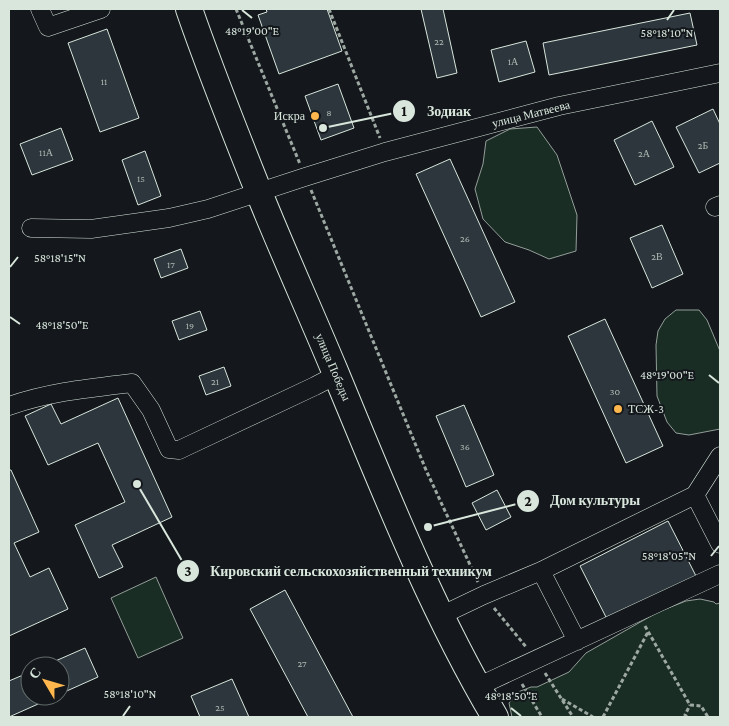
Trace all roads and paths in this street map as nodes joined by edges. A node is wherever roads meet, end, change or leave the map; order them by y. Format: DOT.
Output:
graph roads {
  1 [pos="40,9"];
  2 [pos="101,9"];
  3 [pos="189,9"];
  4 [pos="236,9"];
  5 [pos="329,9"];
  6 [pos="720,73"];
  7 [pos="386,152"];
  8 [pos="305,177"];
  9 [pos="258,192"];
  10 [pos="31,228"];
  11 [pos="336,375"];
  12 [pos="9,406"];
  13 [pos="720,456"];
  14 [pos="695,494"];
  15 [pos="720,544"];
  16 [pos="540,571"];
  17 [pos="720,574"];
  18 [pos="484,596"];
  19 [pos="637,613"];
  20 [pos="440,616"];
  21 [pos="648,632"];
  22 [pos="576,641"];
  23 [pos="536,660"];
  24 [pos="514,670"];
  25 [pos="477,687"];
  26 [pos="561,698"];
  27 [pos="690,705"];
  28 [pos="495,717"];
  29 [pos="542,717"];
  30 [pos="573,717"];
  31 [pos="593,717"];
  32 [pos="603,717"];
  33 [pos="687,717"];
  34 [pos="708,717"];
  1 -- 2 [label="street"];
  3 -- 9 [label="highway, улица Победы"];
  4 -- 8 [label="path"];
  5 -- 7 [label="path"];
  6 -- 7 [label="street, улица Матвеева"];
  7 -- 8 [label="street, улица Матвеева"];
  8 -- 9 [label="street, улица Матвеева"];
  8 -- 18 [label="path"];
  9 -- 10 [label="street, улица Матвеева"];
  9 -- 11 [label="highway, улица Победы"];
  11 -- 12 [label="street"];
  11 -- 20 [label="highway, улица Победы"];
  13 -- 14 [label="street"];
  14 -- 15 [label="street"];
  14 -- 16 [label="street"];
  16 -- 18 [label="street"];
  16 -- 22 [label="street"];
  17 -- 19 [label="street"];
  18 -- 20 [label="street"];
  18 -- 23 [label="path"];
  19 -- 21 [label="path"];
  19 -- 22 [label="street"];
  20 -- 25 [label="highway, улица Победы"];
  21 -- 27 [label="path"];
  21 -- 32 [label="path"];
  22 -- 23 [label="street"];
  23 -- 24 [label="street"];
  23 -- 26 [label="path"];
  24 -- 25 [label="street"];
  24 -- 29 [label="path"];
  25 -- 28 [label="highway, улица Победы"];
  26 -- 30 [label="path"];
  26 -- 31 [label="path"];
  27 -- 33 [label="path"];
  27 -- 34 [label="path"];
}
